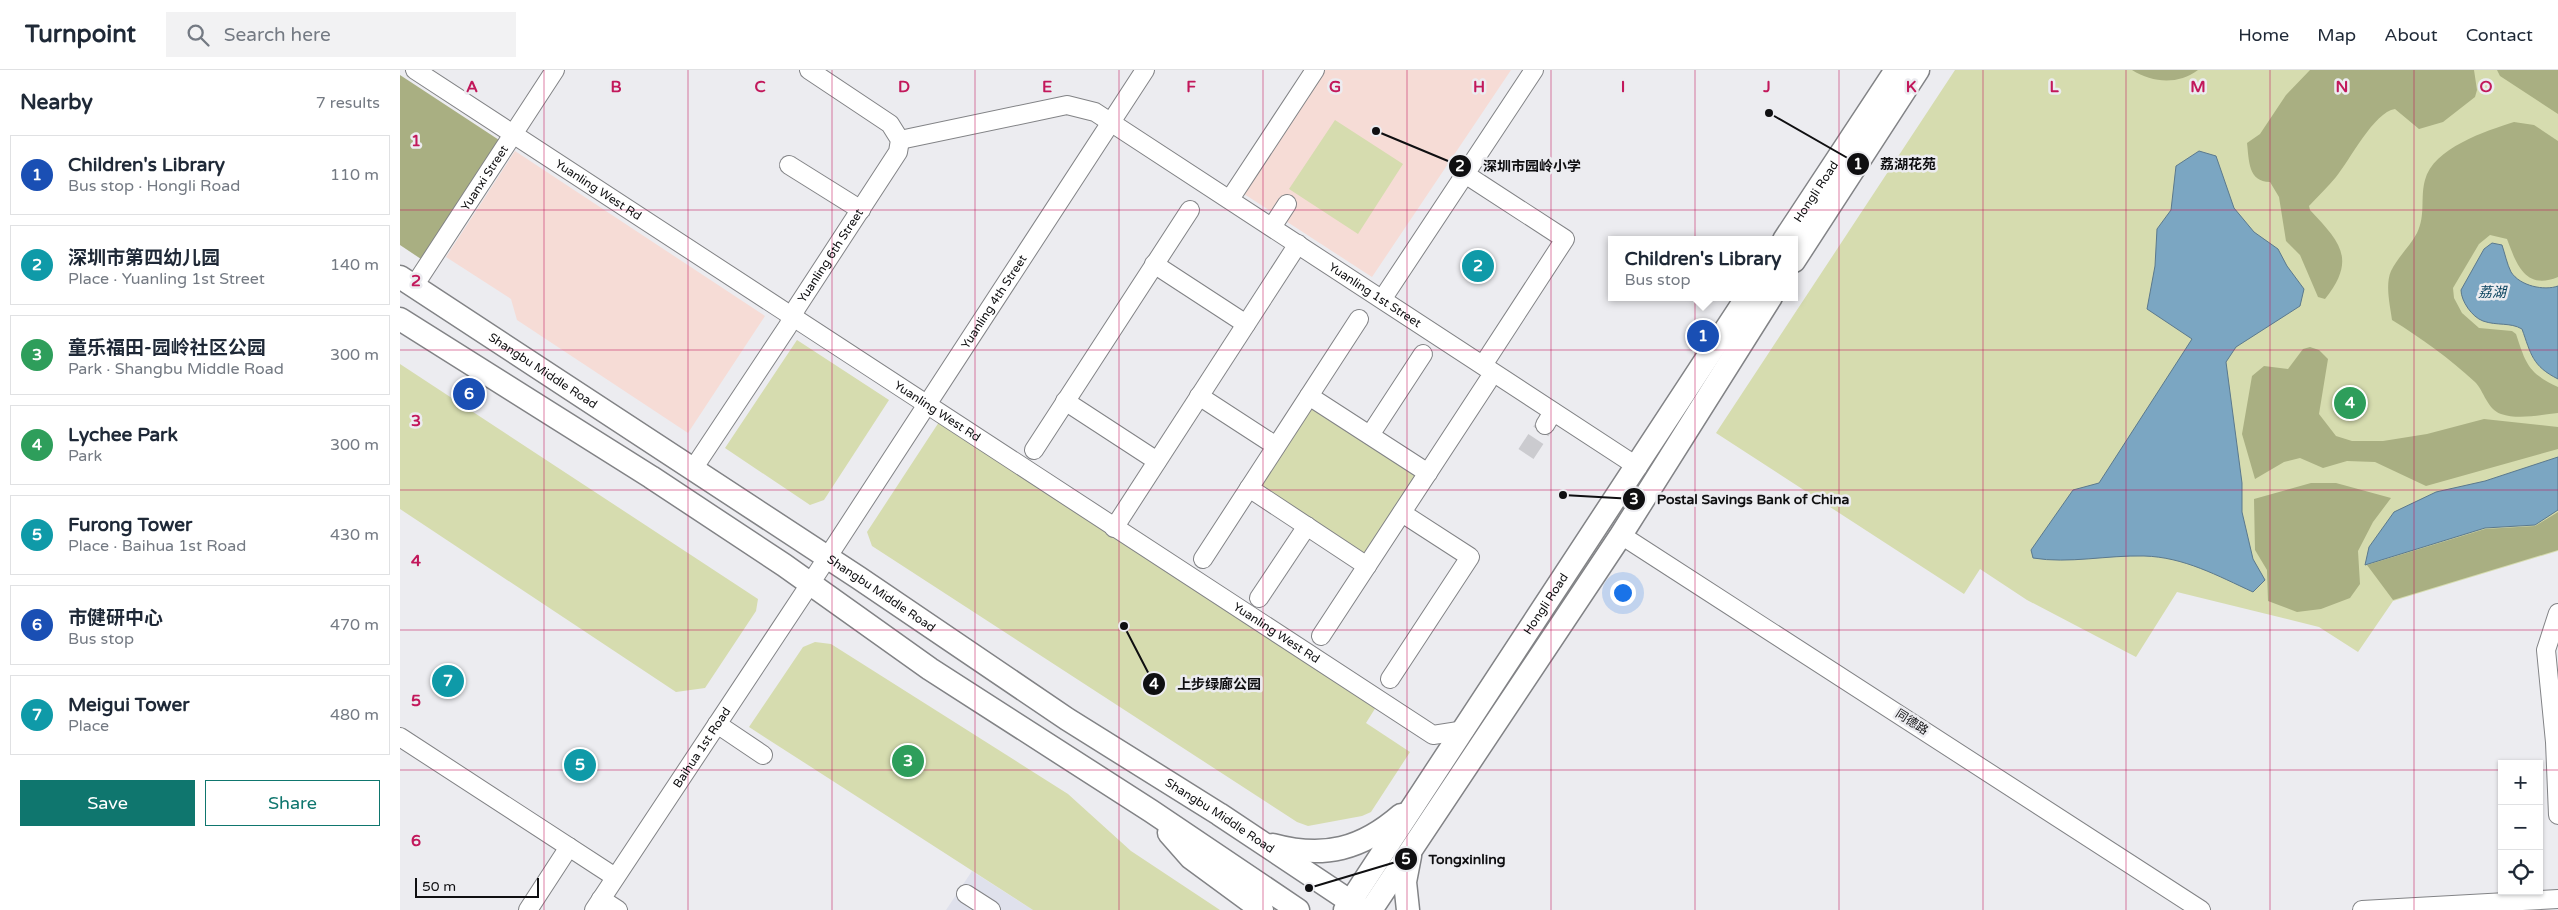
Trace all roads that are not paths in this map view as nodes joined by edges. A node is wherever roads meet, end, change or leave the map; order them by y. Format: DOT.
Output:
graph roads {
  1 [pos="415,70"];
  2 [pos="555,70"];
  3 [pos="809,70"];
  4 [pos="1145,70"];
  5 [pos="1315,70"];
  6 [pos="1534,70"];
  7 [pos="1896,70"];
  8 [pos="1918,70"];
  9 [pos="830,76"];
  10 [pos="1113,122"];
  11 [pos="513,135"];
  12 [pos="900,140"];
  13 [pos="789,164"];
  14 [pos="1465,174"];
  15 [pos="1230,199"];
  16 [pos="1287,204"];
  17 [pos="861,210"];
  18 [pos="1190,210"];
  19 [pos="1272,227"];
  20 [pos="1787,236"];
  21 [pos="1298,244"];
  22 [pos="1798,255"];
  23 [pos="1154,264"];
  24 [pos="407,281"];
  25 [pos="1387,292"];
  26 [pos="1744,301"];
  27 [pos="1768,301"];
  28 [pos="792,318"];
  29 [pos="400,319"];
  30 [pos="1359,319"];
  31 [pos="1246,324"];
  32 [pos="1423,354"];
  33 [pos="1485,373"];
  34 [pos="1199,396"];
  35 [pos="1309,396"];
  36 [pos="1065,401"];
  37 [pos="926,405"];
  38 [pos="1370,436"];
  39 [pos="1276,446"];
  40 [pos="1034,450"];
  41 [pos="1157,461"];
  42 [pos="1638,466"];
  43 [pos="693,469"];
  44 [pos="1428,473"];
  45 [pos="1249,488"];
  46 [pos="1402,513"];
  47 [pos="1307,526"];
  48 [pos="1114,528"];
  49 [pos="1621,535"];
  50 [pos="827,558"];
  51 [pos="1203,558"];
  52 [pos="1367,566"];
  53 [pos="810,584"];
  54 [pos="1259,598"];
  55 [pos="2558,613"];
  56 [pos="1321,636"];
  57 [pos="1390,679"];
  58 [pos="717,724"];
  59 [pos="1464,730"];
  60 [pos="400,737"];
  61 [pos="763,754"];
  62 [pos="1420,797"];
  63 [pos="1151,811"];
  64 [pos="2558,815"];
  65 [pos="1427,824"];
  66 [pos="1255,838"];
  67 [pos="569,847"];
  68 [pos="615,877"];
  69 [pos="966,894"];
  70 [pos="2558,899"];
  71 [pos="597,904"];
  72 [pos="1357,908"];
  73 [pos="528,910"];
  74 [pos="618,910"];
  75 [pos="991,910"];
  76 [pos="1262,910"];
  77 [pos="1298,910"];
  78 [pos="1408,910"];
  79 [pos="2201,910"];
  80 [pos="2362,910"];
  1 -- 11 [label="street, Yuanling West Rd"];
  2 -- 11 [label="street, Yuanxi Street"];
  3 -- 9 [label="street"];
  4 -- 10 [label="street, Yuanling 4th Street"];
  5 -- 15 [label="street"];
  6 -- 14 [label="street"];
  7 -- 20 [label="main road, Hongli Road"];
  8 -- 22 [label="main road, Hongli Road"];
  9 -- 12 [label="street"];
  10 -- 12 [label="street, Yuanling 1st Street"];
  10 -- 15 [label="street, Yuanling 1st Street"];
  10 -- 37 [label="street, Yuanling 4th Street"];
  11 -- 24 [label="street, Yuanxi Street"];
  11 -- 28 [label="street, Yuanling West Rd"];
  12 -- 17 [label="street, Yuanling 6th Street"];
  13 -- 17 [label="street"];
  14 -- 25 [label="street"];
  14 -- 33 [label="street"];
  15 -- 19 [label="street, Yuanling 1st Street"];
  16 -- 19 [label="street"];
  17 -- 28 [label="street, Yuanling 6th Street"];
  18 -- 23 [label="street"];
  19 -- 21 [label="street, Yuanling 1st Street"];
  21 -- 31 [label="street"];
  21 -- 33 [label="street, Yuanling 1st Street"];
  23 -- 31 [label="street"];
  23 -- 36 [label="street"];
  24 -- 43 [label="main road, Shangbu Middle Road"];
  26 -- 42 [label="main road, Hongli Road"];
  27 -- 49 [label="main road, Hongli Road"];
  28 -- 37 [label="street, Yuanling West Rd"];
  28 -- 43 [label="street, Yuanling 6th Street"];
  29 -- 53 [label="main road"];
  30 -- 35 [label="street"];
  31 -- 34 [label="street"];
  32 -- 38 [label="street"];
  33 -- 42 [label="street, Yuanling 1st Street"];
  33 -- 44 [label="street"];
  34 -- 39 [label="street"];
  34 -- 41 [label="street"];
  35 -- 38 [label="street"];
  35 -- 39 [label="street"];
  36 -- 40 [label="street"];
  36 -- 41 [label="street"];
  37 -- 48 [label="street, Yuanling West Rd"];
  37 -- 50 [label="street, Yuanling 4th Street"];
  38 -- 44 [label="street"];
  39 -- 45 [label="street"];
  41 -- 48 [label="street"];
  42 -- 59 [label="main road, Hongli Road"];
  43 -- 50 [label="main road, Shangbu Middle Road"];
  44 -- 46 [label="street"];
  45 -- 47 [label="street"];
  45 -- 51 [label="street"];
  46 -- 52 [label="street"];
  46 -- 57 [label="street"];
  47 -- 52 [label="street"];
  47 -- 54 [label="street"];
  48 -- 59 [label="street, Yuanling West Rd"];
  49 -- 65 [label="main road, Hongli Road"];
  49 -- 79 [label="street, 同德路"];
  50 -- 53 [label="street, Baihua 1st Road"];
  50 -- 66 [label="main road, Shangbu Middle Road"];
  52 -- 56 [label="street"];
  53 -- 58 [label="street, Baihua 1st Road"];
  53 -- 63 [label="main road"];
  55 -- 64 [label="street"];
  58 -- 61 [label="street"];
  58 -- 68 [label="street, Baihua 1st Road"];
  59 -- 62 [label="main road, Hongli Road"];
  60 -- 67 [label="street"];
  62 -- 66 [label="main road"];
  62 -- 72 [label="main road, Hongli Road"];
  63 -- 76 [label="main road"];
  63 -- 77 [label="main road"];
  65 -- 72 [label="main road, Hongli Road"];
  65 -- 78 [label="main road"];
  66 -- 72 [label="main road, Shangbu Middle Road"];
  67 -- 68 [label="street"];
  67 -- 73 [label="street"];
  68 -- 71 [label="street, Baihua 1st Road"];
  69 -- 75 [label="street"];
  70 -- 80 [label="street"];
  71 -- 74 [label="street"];
}
